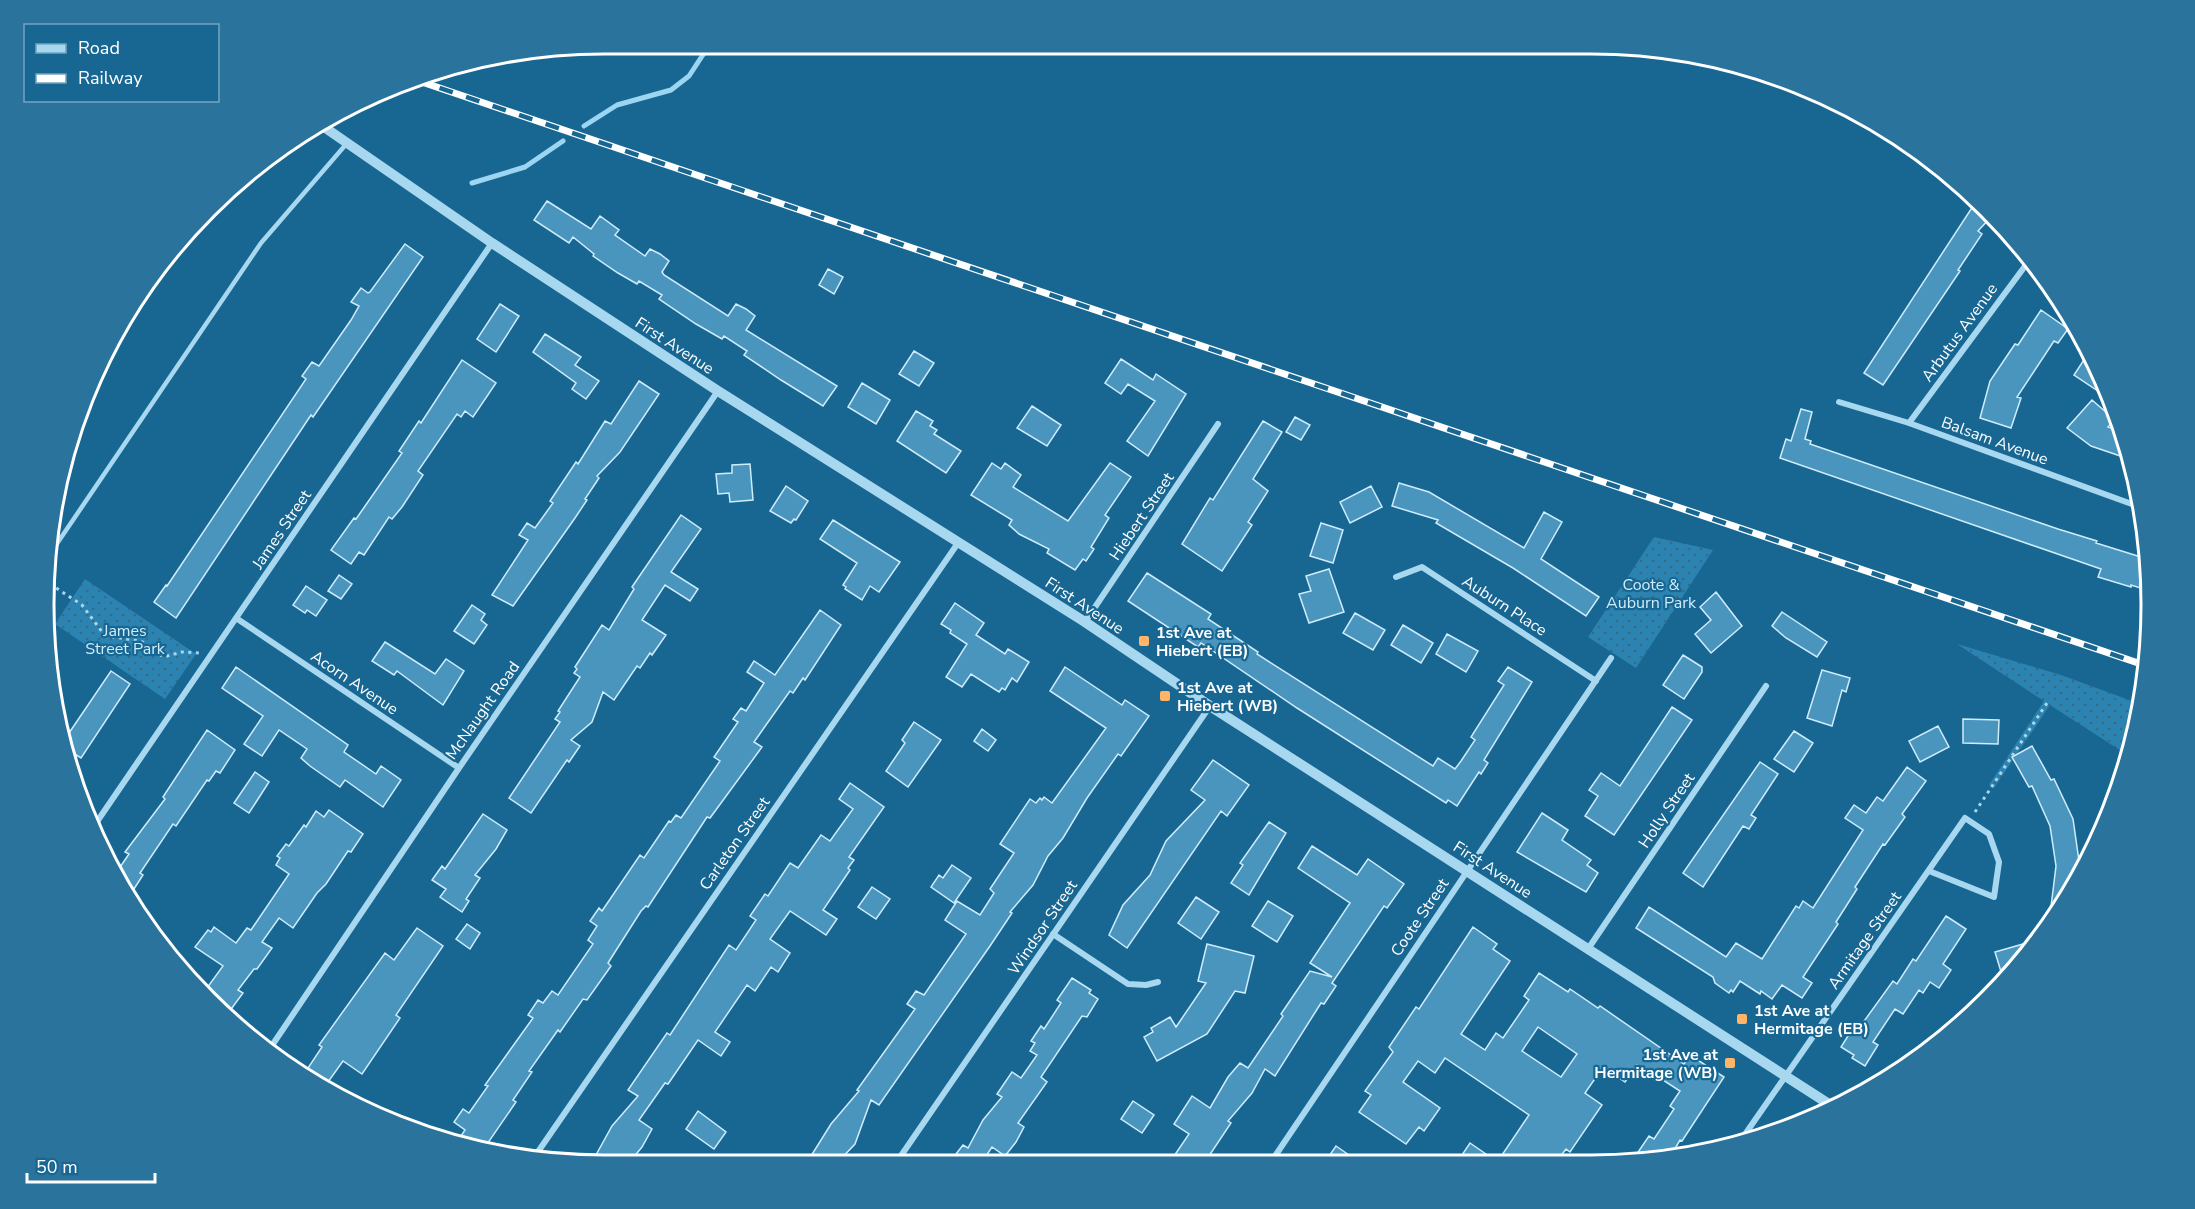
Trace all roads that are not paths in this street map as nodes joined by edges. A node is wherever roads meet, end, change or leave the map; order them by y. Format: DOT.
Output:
graph roads {
  1 [pos="327,129"];
  2 [pos="348,142"];
  3 [pos="492,243"];
  4 [pos="2025,266"];
  5 [pos="718,391"];
  6 [pos="1839,402"];
  7 [pos="1909,423"];
  8 [pos="1218,424"];
  9 [pos="2131,504"];
  10 [pos="58,542"];
  11 [pos="958,543"];
  12 [pos="1396,577"];
  13 [pos="236,618"];
  14 [pos="1085,622"];
  15 [pos="1611,658"];
  16 [pos="1596,681"];
  17 [pos="1766,686"];
  18 [pos="1209,706"];
  19 [pos="459,768"];
  20 [pos="98,820"];
  21 [pos="1467,870"];
  22 [pos="1929,870"];
  23 [pos="1053,934"];
  24 [pos="1588,949"];
  25 [pos="1158,982"];
  26 [pos="273,1044"];
  27 [pos="1785,1075"];
  28 [pos="1826,1102"];
  29 [pos="1746,1132"];
  30 [pos="539,1151"];
  31 [pos="901,1155"];
  32 [pos="1276,1155"];
  1 -- 2 [label="street, First Avenue"];
  2 -- 3 [label="street, First Avenue"];
  2 -- 10 [label="lane"];
  3 -- 5 [label="street, First Avenue"];
  3 -- 13 [label="street, James Street"];
  4 -- 7 [label="street, Arbutus Avenue"];
  5 -- 11 [label="street, First Avenue"];
  5 -- 19 [label="street, McNaught Road"];
  6 -- 7 [label="street, Balsam Avenue"];
  7 -- 9 [label="street, Balsam Avenue"];
  8 -- 14 [label="street, Hiebert Street"];
  11 -- 14 [label="street, First Avenue"];
  11 -- 30 [label="street, Carleton Street"];
  12 -- 16 [label="street, Auburn Place"];
  13 -- 19 [label="street, Acorn Avenue"];
  13 -- 20 [label="street, James Street"];
  14 -- 18 [label="street, First Avenue"];
  15 -- 16 [label="street, Coote Street"];
  16 -- 21 [label="street, Coote Street"];
  17 -- 24 [label="street, Holly Street"];
  18 -- 21 [label="street, First Avenue"];
  18 -- 23 [label="street, Windsor Street"];
  19 -- 26 [label="street, McNaught Road"];
  21 -- 24 [label="street, First Avenue"];
  21 -- 32 [label="street, Coote Street"];
  22 -- 22 [label="street, Armitage Street"];
  22 -- 27 [label="street, Armitage Street"];
  23 -- 25 [label="street"];
  23 -- 31 [label="street, Windsor Street"];
  24 -- 27 [label="street, First Avenue"];
  27 -- 28 [label="street, First Avenue"];
  27 -- 29 [label="street, Armitage Street"];
}
